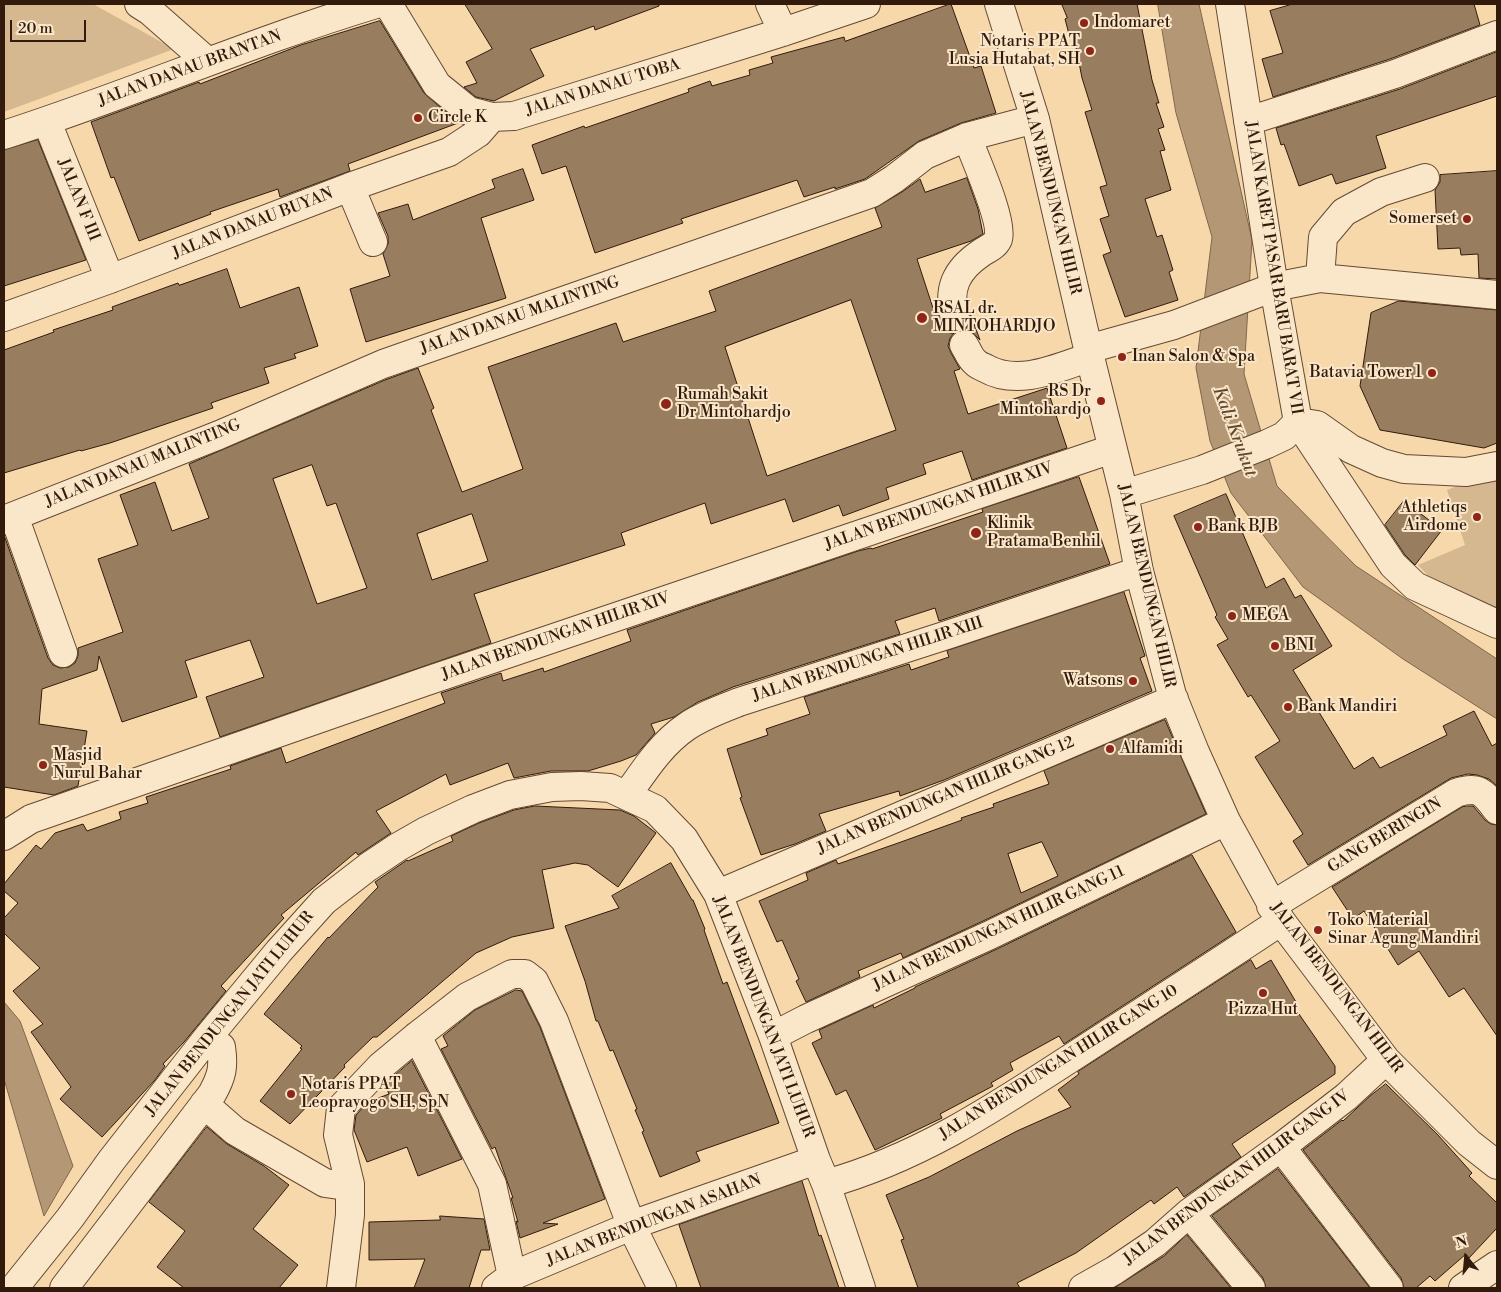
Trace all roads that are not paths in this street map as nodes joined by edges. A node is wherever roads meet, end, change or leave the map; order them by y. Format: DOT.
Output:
graph roads {
  1 [pos="139,4"];
  2 [pos="376,4"];
  3 [pos="388,4"];
  4 [pos="770,4"];
  5 [pos="866,4"];
  6 [pos="999,4"];
  7 [pos="1230,4"];
  8 [pos="783,32"];
  9 [pos="1497,35"];
  10 [pos="208,62"];
  11 [pos="492,117"];
  12 [pos="1035,119"];
  13 [pos="1248,121"];
  14 [pos="46,122"];
  15 [pos="4,135"];
  16 [pos="967,137"];
  17 [pos="1425,178"];
  18 [pos="350,187"];
  19 [pos="373,242"];
  20 [pos="1320,278"];
  21 [pos="110,279"];
  22 [pos="1267,289"];
  23 [pos="1497,295"];
  24 [pos="4,317"];
  25 [pos="955,318"];
  26 [pos="964,346"];
  27 [pos="1089,353"];
  28 [pos="1298,422"];
  29 [pos="1112,448"];
  30 [pos="1497,466"];
  31 [pos="1124,494"];
  32 [pos="9,518"];
  33 [pos="1140,571"];
  34 [pos="1497,624"];
  35 [pos="63,653"];
  36 [pos="1174,699"];
  37 [pos="627,795"];
  38 [pos="1497,810"];
  39 [pos="1226,821"];
  40 [pos="4,836"];
  41 [pos="718,894"];
  42 [pos="1276,914"];
  43 [pos="417,1036"];
  44 [pos="773,1036"];
  45 [pos="208,1037"];
  46 [pos="1386,1060"];
  47 [pos="204,1104"];
  48 [pos="1281,1147"];
  49 [pos="1497,1165"];
  50 [pos="821,1172"];
  51 [pos="350,1184"];
  52 [pos="1189,1214"];
  53 [pos="632,1227"];
  54 [pos="1497,1265"];
  55 [pos="1122,1279"];
  56 [pos="504,1282"];
  57 [pos="26,1284"];
  58 [pos="64,1288"];
  59 [pos="341,1288"];
  60 [pos="662,1288"];
  61 [pos="861,1288"];
  62 [pos="1083,1288"];
  63 [pos="1251,1288"];
  64 [pos="1389,1288"];
  65 [pos="1463,1288"];
  1 -- 10 [label="street"];
  2 -- 10 [label="street, JALAN DANAU BRANTAN"];
  3 -- 11 [label="street, JALAN DANAU TOBA"];
  4 -- 8 [label="street"];
  5 -- 8 [label="street, JALAN DANAU TOBA"];
  6 -- 12 [label="street, JALAN BENDUNGAN HILIR"];
  7 -- 13 [label="street, JALAN KARET PASAR BARU BARAT VII"];
  8 -- 11 [label="street, JALAN DANAU TOBA"];
  9 -- 13 [label="street"];
  10 -- 14 [label="street, JALAN DANAU BRANTAN"];
  11 -- 18 [label="street, JALAN DANAU BUYAN"];
  12 -- 16 [label="street, JALAN DANAU MALINTING"];
  12 -- 27 [label="street, JALAN BENDUNGAN HILIR"];
  13 -- 22 [label="street, JALAN KARET PASAR BARU BARAT VII"];
  14 -- 15 [label="street, JALAN DANAU BRANTAN"];
  14 -- 21 [label="street, JALAN F III"];
  16 -- 25 [label="street"];
  16 -- 32 [label="street, JALAN DANAU MALINTING"];
  17 -- 20 [label="street"];
  18 -- 19 [label="street"];
  18 -- 21 [label="street, JALAN DANAU BUYAN"];
  20 -- 22 [label="street"];
  20 -- 23 [label="street"];
  21 -- 24 [label="street, JALAN DANAU BUYAN"];
  22 -- 27 [label="street"];
  22 -- 28 [label="street, JALAN KARET PASAR BARU BARAT VII"];
  26 -- 27 [label="street"];
  27 -- 29 [label="street, JALAN BENDUNGAN HILIR"];
  28 -- 30 [label="street"];
  28 -- 31 [label="street"];
  28 -- 34 [label="street, JALAN KARET PASAR BARU BARAT VII"];
  29 -- 31 [label="street, JALAN BENDUNGAN HILIR"];
  29 -- 40 [label="street, JALAN BENDUNGAN HILIR XIV"];
  31 -- 33 [label="street, JALAN BENDUNGAN HILIR"];
  32 -- 35 [label="street"];
  33 -- 36 [label="street, JALAN BENDUNGAN HILIR"];
  33 -- 37 [label="street, JALAN BENDUNGAN HILIR XIII"];
  36 -- 39 [label="street, JALAN BENDUNGAN HILIR"];
  36 -- 41 [label="street, JALAN BENDUNGAN HILIR GANG 12"];
  37 -- 41 [label="street, JALAN BENDUNGAN JATI LUHUR"];
  37 -- 45 [label="street, JALAN BENDUNGAN JATI LUHUR"];
  38 -- 42 [label="street, GANG BERINGIN"];
  39 -- 42 [label="street, JALAN BENDUNGAN HILIR"];
  39 -- 44 [label="street, JALAN BENDUNGAN HILIR GANG 11"];
  41 -- 44 [label="street, JALAN BENDUNGAN JATI LUHUR"];
  42 -- 46 [label="street, JALAN BENDUNGAN HILIR"];
  42 -- 50 [label="street, JALAN BENDUNGAN HILIR GANG 10"];
  43 -- 51 [label="street"];
  43 -- 53 [label="street"];
  43 -- 56 [label="street"];
  44 -- 50 [label="street, JALAN BENDUNGAN JATI LUHUR"];
  45 -- 47 [label="street"];
  45 -- 57 [label="street, JALAN BENDUNGAN JATI LUHUR"];
  46 -- 48 [label="street, JALAN BENDUNGAN HILIR GANG IV"];
  46 -- 49 [label="street, JALAN BENDUNGAN HILIR"];
  47 -- 51 [label="street"];
  47 -- 58 [label="street"];
  48 -- 52 [label="street, JALAN BENDUNGAN HILIR GANG IV"];
  48 -- 64 [label="street"];
  50 -- 53 [label="street, JALAN BENDUNGAN ASAHAN"];
  50 -- 61 [label="street, JALAN BENDUNGAN JATI LUHUR"];
  51 -- 59 [label="street"];
  52 -- 55 [label="street, JALAN BENDUNGAN HILIR GANG IV"];
  52 -- 63 [label="street"];
  53 -- 56 [label="street, JALAN BENDUNGAN ASAHAN"];
  53 -- 60 [label="street"];
  54 -- 65 [label="street"];
  55 -- 62 [label="street, JALAN BENDUNGAN HILIR GANG IV"];
}
